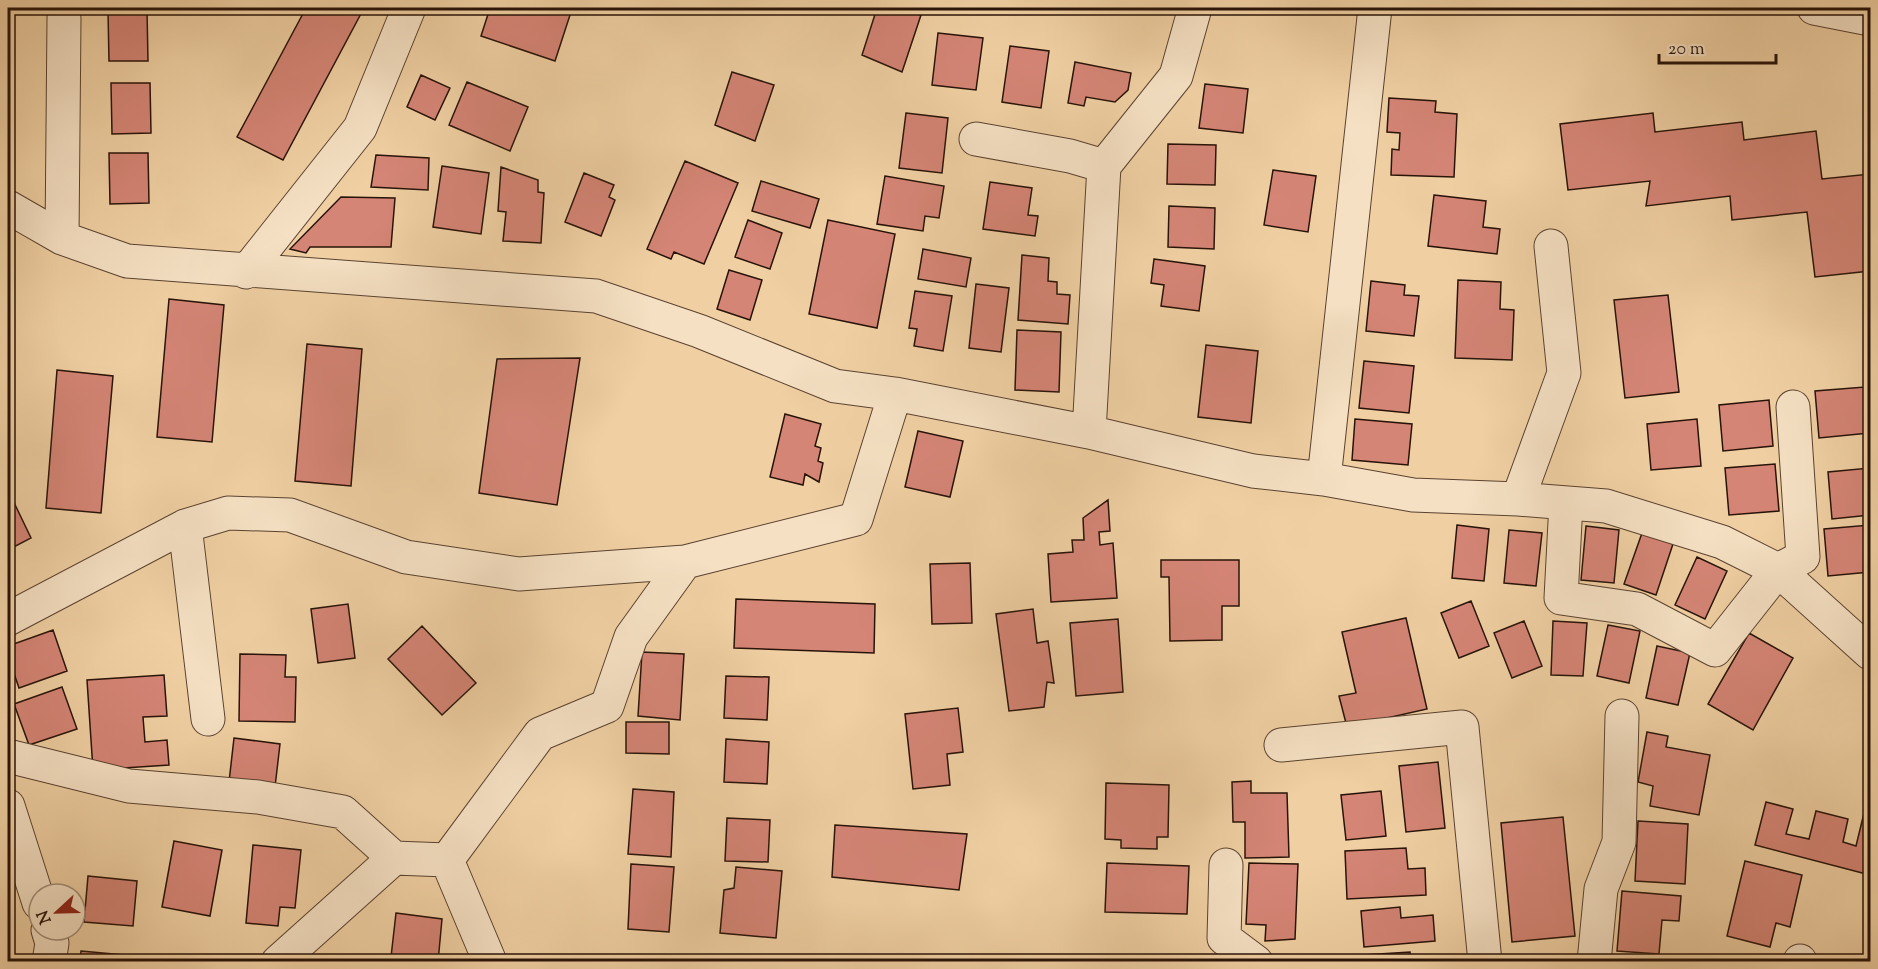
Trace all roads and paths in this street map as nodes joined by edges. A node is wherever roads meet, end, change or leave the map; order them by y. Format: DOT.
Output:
graph roads {
  1 [pos="409,8"];
  2 [pos="1195,8"];
  3 [pos="1375,8"];
  4 [pos="1814,8"];
  5 [pos="64,18"];
  6 [pos="1870,20"];
  7 [pos="976,139"];
  8 [pos="1104,166"];
  9 [pos="8,207"];
  10 [pos="62,237"];
  11 [pos="1551,246"];
  12 [pos="246,272"];
  13 [pos="894,394"];
  14 [pos="1793,407"];
  15 [pos="1089,432"];
  16 [pos="1324,479"];
  17 [pos="1518,499"];
  18 [pos="1566,503"];
  19 [pos="185,526"];
  20 [pos="685,562"];
  21 [pos="1778,570"];
  22 [pos="8,619"];
  23 [pos="1870,653"];
  24 [pos="1622,716"];
  25 [pos="208,719"];
  26 [pos="1281,745"];
  27 [pos="8,756"];
  28 [pos="8,806"];
  29 [pos="394,858"];
  30 [pos="447,860"];
  31 [pos="1226,865"];
  32 [pos="32,882"];
  33 [pos="52,942"];
  34 [pos="50,962"];
  35 [pos="278,962"];
  36 [pos="490,962"];
  37 [pos="1256,962"];
  38 [pos="1485,962"];
  39 [pos="1594,962"];
  1 -- 12 [label="street"];
  2 -- 8 [label="street"];
  3 -- 16 [label="street"];
  4 -- 6 [label="street"];
  5 -- 10 [label="street"];
  7 -- 8 [label="street"];
  8 -- 15 [label="street"];
  9 -- 10 [label="street"];
  10 -- 12 [label="street"];
  11 -- 17 [label="street"];
  12 -- 13 [label="street"];
  13 -- 15 [label="street"];
  13 -- 20 [label="street"];
  14 -- 21 [label="street"];
  15 -- 16 [label="street"];
  16 -- 17 [label="street"];
  17 -- 18 [label="street"];
  18 -- 21 [label="street"];
  18 -- 21 [label="street"];
  19 -- 20 [label="street"];
  19 -- 22 [label="street"];
  19 -- 25 [label="street"];
  20 -- 30 [label="street"];
  21 -- 23 [label="street"];
  24 -- 39 [label="street"];
  26 -- 38 [label="street"];
  27 -- 29 [label="street"];
  28 -- 32 [label="street"];
  29 -- 30 [label="street"];
  29 -- 35 [label="street"];
  30 -- 36 [label="street"];
  31 -- 37 [label="street"];
  33 -- 34 [label="street"];
}
